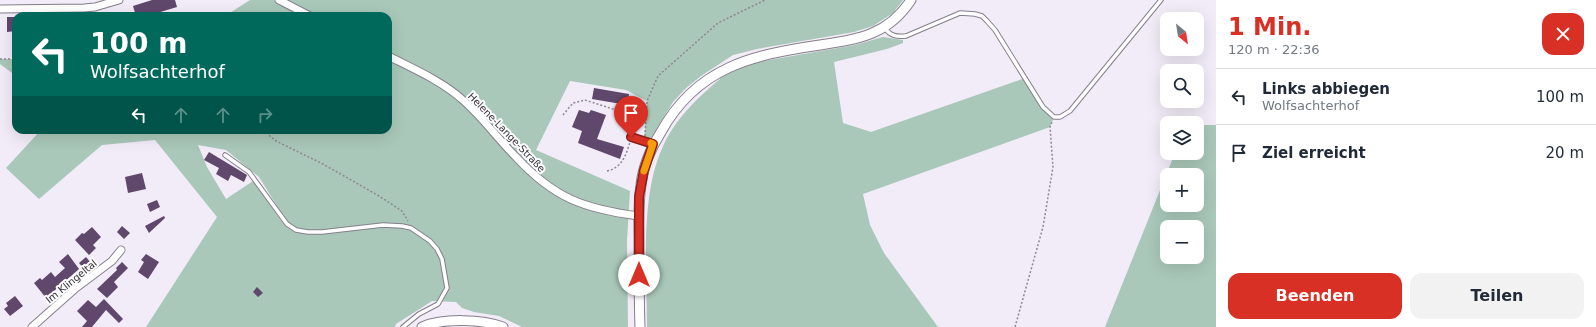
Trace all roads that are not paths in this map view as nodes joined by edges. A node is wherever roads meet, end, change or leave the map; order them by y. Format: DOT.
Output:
graph roads {
  1 [pos="119,0"];
  2 [pos="279,0"];
  3 [pos="911,0"];
  4 [pos="1161,0"];
  5 [pos="0,9"];
  6 [pos="302,12"];
  7 [pos="884,28"];
  8 [pos="392,58"];
  9 [pos="631,137"];
  10 [pos="649,143"];
  11 [pos="225,155"];
  12 [pos="639,216"];
  13 [pos="121,250"];
  14 [pos="423,326"];
  15 [pos="32,327"];
  16 [pos="403,327"];
  17 [pos="503,327"];
  18 [pos="640,327"];
  1 -- 5 [label="street"];
  2 -- 6 [label="street"];
  3 -- 7 [label="street"];
  4 -- 7 [label="lane"];
  7 -- 10 [label="street"];
  8 -- 12 [label="street, Helene-Lange-Straße"];
  9 -- 10 [label="lane"];
  10 -- 12 [label="street"];
  11 -- 16 [label="lane"];
  12 -- 18 [label="street"];
  13 -- 15 [label="street, Im Klingeltal"];
  14 -- 17 [label="street"];
}
